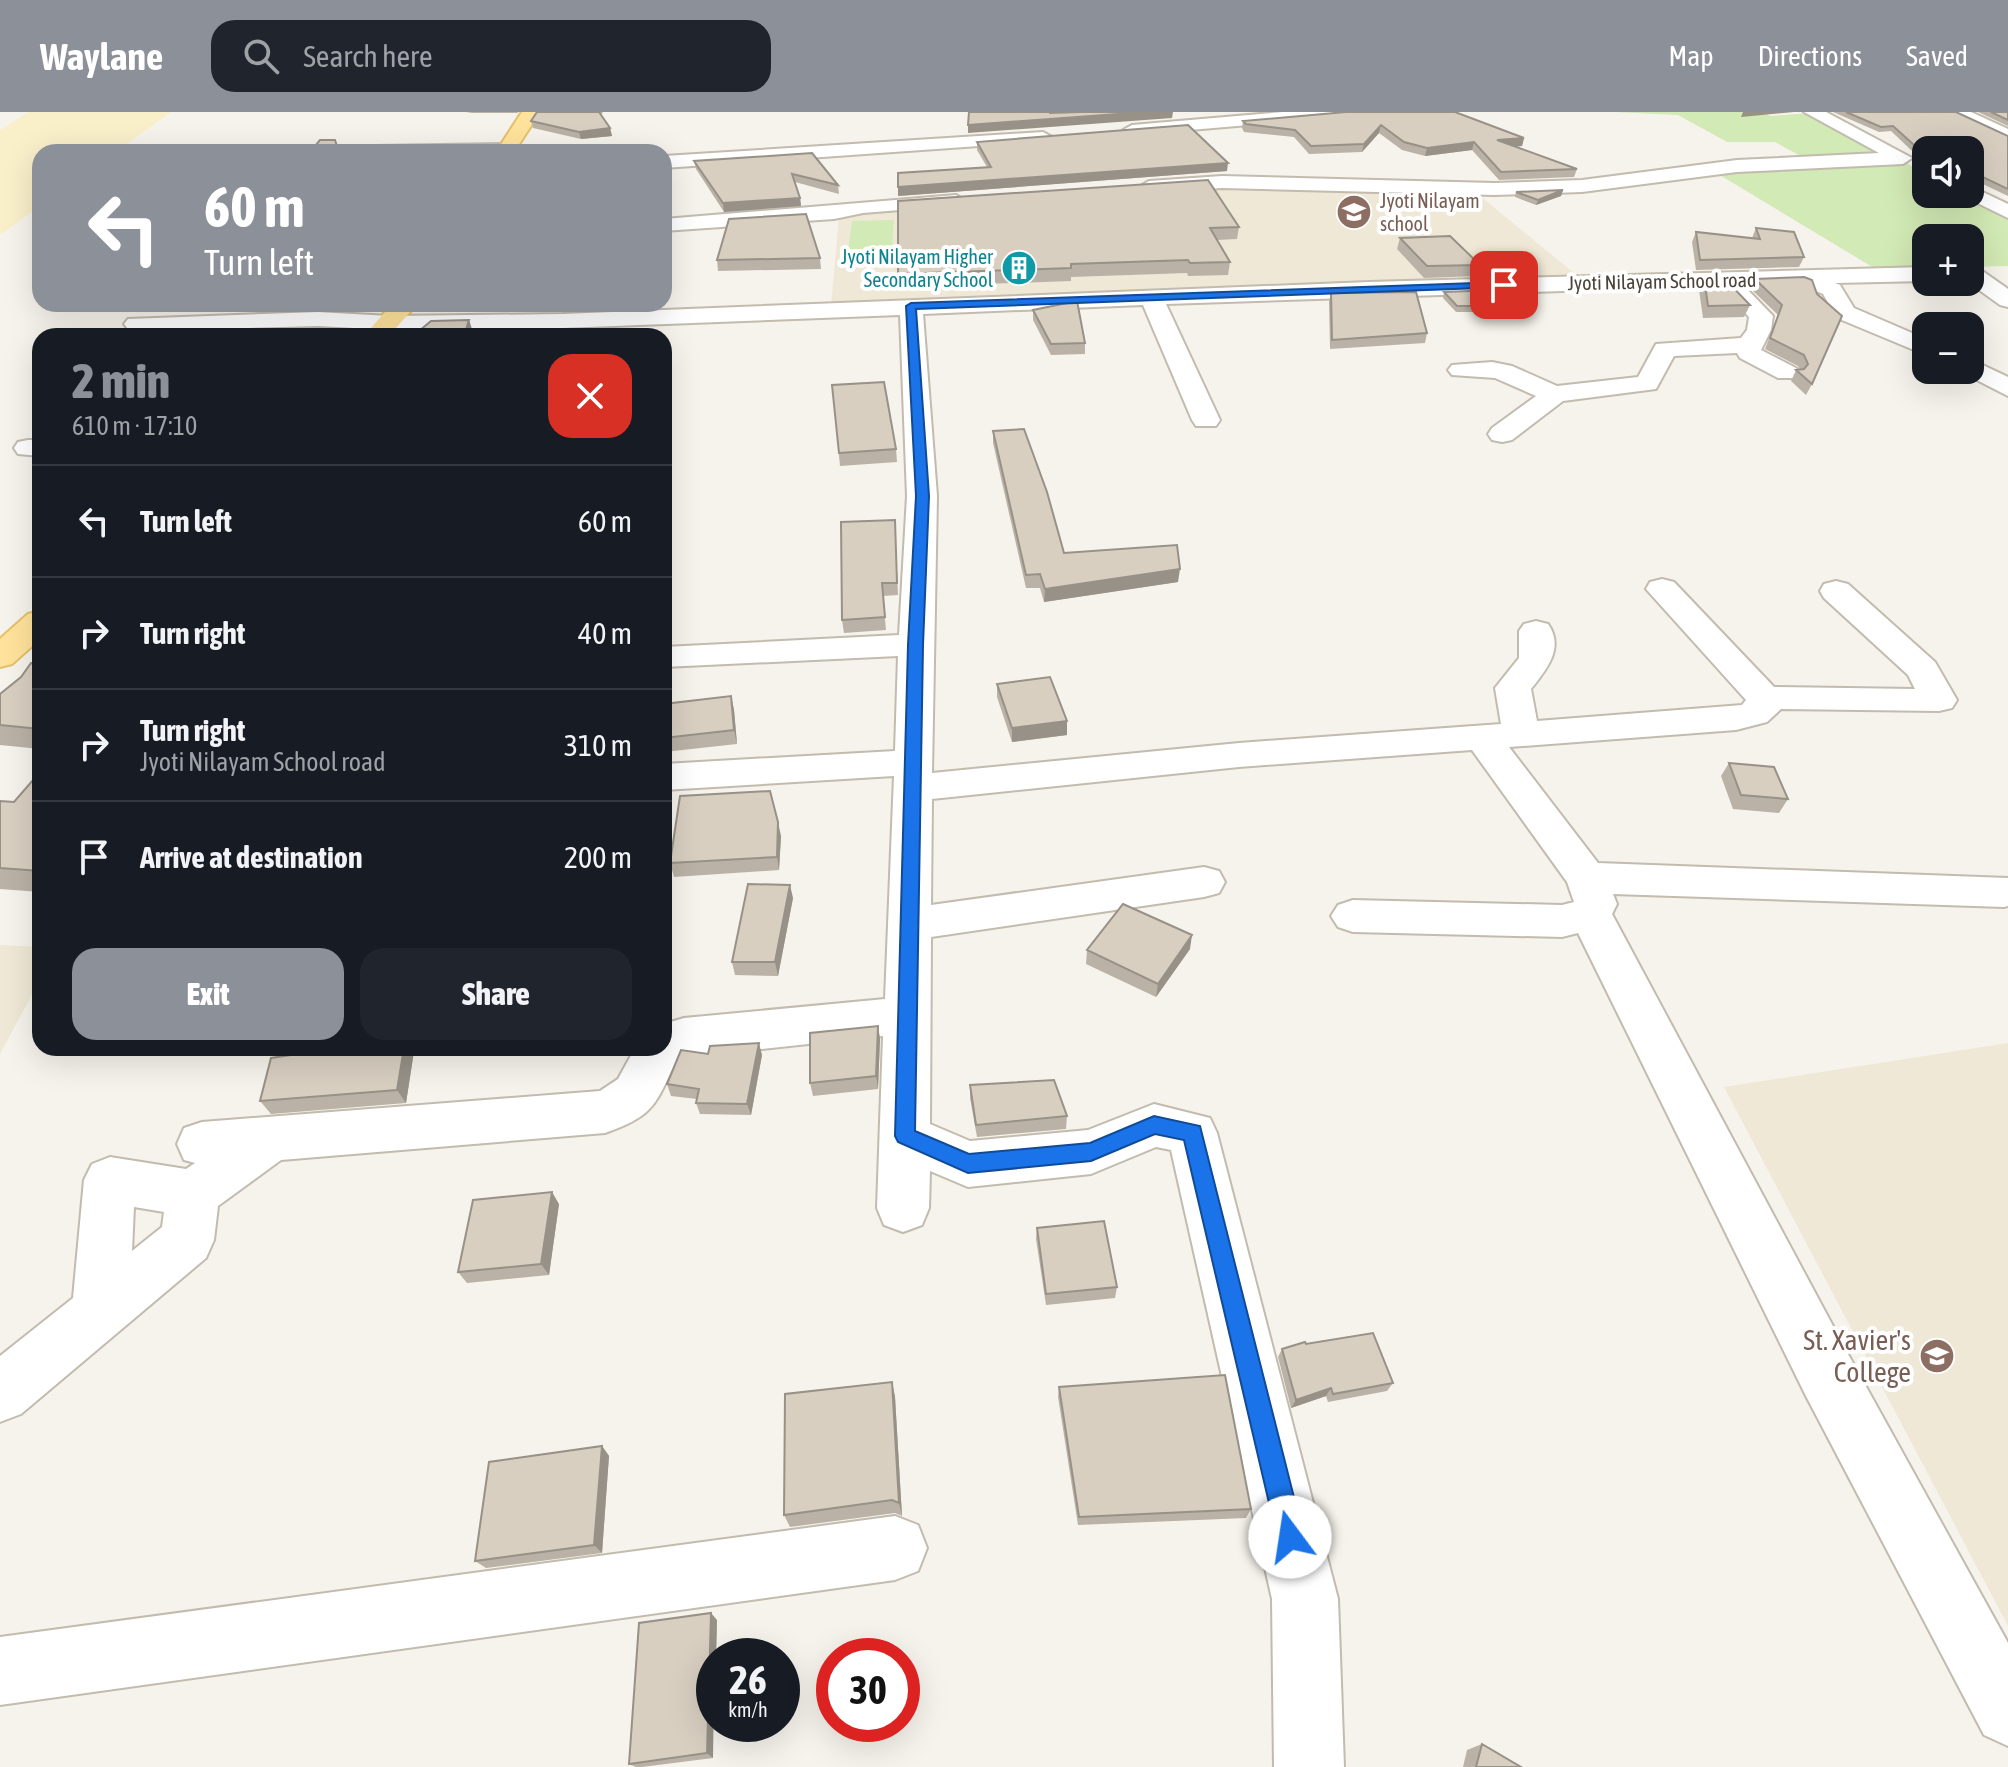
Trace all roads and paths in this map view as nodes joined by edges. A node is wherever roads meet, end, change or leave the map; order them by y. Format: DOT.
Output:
graph roads {
  1 [pos="531,112"];
  2 [pos="1344,112"];
  3 [pos="1813,112"];
  4 [pos="1957,112"];
  5 [pos="1112,132"];
  6 [pos="1066,135"];
  7 [pos="2008,136"];
  8 [pos="510,144"];
  9 [pos="672,161"];
  10 [pos="1132,189"];
  11 [pos="973,199"];
  12 [pos="1984,199"];
  13 [pos="2008,212"];
  14 [pos="672,224"];
  15 [pos="1984,273"];
  16 [pos="2008,273"];
  17 [pos="1912,274"];
  18 [pos="1805,278"];
  19 [pos="1726,280"];
  20 [pos="1984,283"];
  21 [pos="1151,297"];
  22 [pos="2008,300"];
  23 [pos="911,306"];
  24 [pos="391,321"];
  25 [pos="136,324"];
  26 [pos="1912,342"];
  27 [pos="1749,345"];
  28 [pos="1461,370"];
  29 [pos="1787,373"];
  30 [pos="1984,375"];
  31 [pos="2008,388"];
  32 [pos="1556,394"];
  33 [pos="1206,420"];
  34 [pos="1502,434"];
  35 [pos="1662,589"];
  36 [pos="1836,591"];
  37 [pos="32,628"];
  38 [pos="1536,631"];
  39 [pos="916,645"];
  40 [pos="0,657"];
  41 [pos="672,657"];
  42 [pos="1764,698"];
  43 [pos="1501,735"];
  44 [pos="913,775"];
  45 [pos="672,777"];
  46 [pos="1204,882"];
  47 [pos="2004,892"];
  48 [pos="1588,896"];
  49 [pos="1353,916"];
  50 [pos="909,924"];
  51 [pos="907,1015"];
  52 [pos="672,1041"];
  53 [pos="655,1056"];
  54 [pos="905,1136"];
  55 [pos="198,1169"];
  56 [pos="903,1208"];
  57 [pos="100,1311"];
  58 [pos="0,1393"];
  59 [pos="895,1548"];
  60 [pos="0,1671"];
  61 [pos="2008,1711"];
  62 [pos="1309,1767"];
  1 -- 8 [label="main road"];
  2 -- 5 [label="street"];
  3 -- 10 [label="street"];
  4 -- 7 [label="street"];
  6 -- 9 [label="street"];
  11 -- 14 [label="street"];
  12 -- 13 [label="street"];
  15 -- 16 [label="street"];
  17 -- 18 [label="street, Jyoti Nilayam School road"];
  18 -- 19 [label="street, Jyoti Nilayam School road"];
  18 -- 26 [label="street"];
  19 -- 21 [label="street, Jyoti Nilayam School road"];
  19 -- 27 [label="street"];
  20 -- 22 [label="street"];
  21 -- 23 [label="street, Jyoti Nilayam School road"];
  21 -- 33 [label="street"];
  23 -- 24 [label="street, Jyoti Nilayam School road"];
  23 -- 39 [label="street"];
  24 -- 25 [label="street, Jyoti Nilayam School road"];
  27 -- 29 [label="street"];
  27 -- 32 [label="street"];
  28 -- 32 [label="street"];
  30 -- 31 [label="street"];
  32 -- 34 [label="street"];
  35 -- 42 [label="street"];
  36 -- 42 [label="street"];
  37 -- 40 [label="main road"];
  38 -- 43 [label="street"];
  39 -- 41 [label="street"];
  39 -- 44 [label="street"];
  42 -- 43 [label="street"];
  43 -- 44 [label="street"];
  43 -- 48 [label="street"];
  44 -- 45 [label="street"];
  44 -- 50 [label="street"];
  46 -- 50 [label="street"];
  47 -- 48 [label="street"];
  48 -- 49 [label="street"];
  48 -- 61 [label="street"];
  50 -- 51 [label="street"];
  51 -- 52 [label="street"];
  51 -- 54 [label="street"];
  53 -- 55 [label="street"];
  54 -- 56 [label="street"];
  54 -- 62 [label="street"];
  55 -- 57 [label="street"];
  55 -- 57 [label="street"];
  57 -- 58 [label="street"];
  59 -- 60 [label="street"];
}
